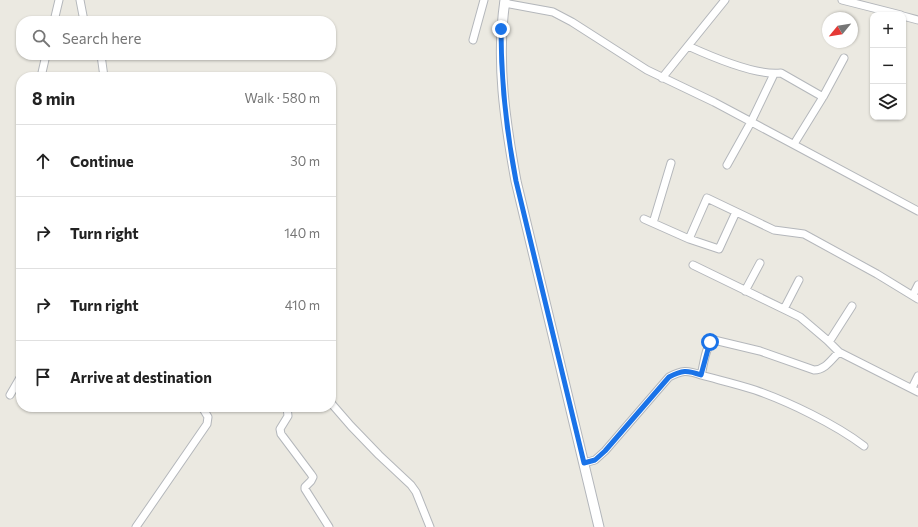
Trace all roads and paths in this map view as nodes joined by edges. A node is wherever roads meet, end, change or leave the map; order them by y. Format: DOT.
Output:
graph roads {
  1 [pos="59,0"];
  2 [pos="80,0"];
  3 [pos="484,0"];
  4 [pos="725,0"];
  5 [pos="842,0"];
  6 [pos="505,1"];
  7 [pos="890,12"];
  8 [pos="55,16"];
  9 [pos="83,16"];
  10 [pos="906,16"];
  11 [pos="918,20"];
  12 [pos="473,40"];
  13 [pos="688,46"];
  14 [pos="844,58"];
  15 [pos="45,60"];
  16 [pos="102,60"];
  17 [pos="42,72"];
  18 [pos="103,72"];
  19 [pos="774,74"];
  20 [pos="662,78"];
  21 [pos="823,97"];
  22 [pos="751,122"];
  23 [pos="794,144"];
  24 [pos="671,163"];
  25 [pos="727,165"];
  26 [pos="918,211"];
  27 [pos="736,212"];
  28 [pos="644,219"];
  29 [pos="653,223"];
  30 [pos="690,239"];
  31 [pos="760,263"];
  32 [pos="693,265"];
  33 [pos="800,280"];
  34 [pos="918,285"];
  35 [pos="745,291"];
  36 [pos="915,297"];
  37 [pos="852,306"];
  38 [pos="784,309"];
  39 [pos="829,342"];
  40 [pos="839,352"];
  41 [pos="701,375"];
  42 [pos="918,376"];
  43 [pos="16,385"];
  44 [pos="915,390"];
  45 [pos="10,395"];
  46 [pos="336,409"];
  47 [pos="205,412"];
  48 [pos="288,412"];
  49 [pos="864,446"];
  50 [pos="584,463"];
  51 [pos="136,527"];
  52 [pos="329,527"];
  53 [pos="430,527"];
  54 [pos="599,527"];
  1 -- 8 [label="street"];
  2 -- 9 [label="street"];
  3 -- 12 [label="street"];
  4 -- 13 [label="street"];
  5 -- 7 [label="street"];
  6 -- 20 [label="street"];
  6 -- 50 [label="main road"];
  10 -- 11 [label="street"];
  13 -- 19 [label="street"];
  13 -- 20 [label="street"];
  14 -- 21 [label="street"];
  15 -- 17 [label="street"];
  16 -- 18 [label="street"];
  19 -- 21 [label="street"];
  19 -- 22 [label="street"];
  20 -- 22 [label="street"];
  21 -- 23 [label="street"];
  22 -- 23 [label="street"];
  22 -- 25 [label="street"];
  23 -- 26 [label="street"];
  24 -- 29 [label="street"];
  27 -- 30 [label="street"];
  27 -- 30 [label="street"];
  27 -- 36 [label="street"];
  28 -- 29 [label="street"];
  29 -- 30 [label="street"];
  31 -- 35 [label="street"];
  32 -- 35 [label="street"];
  33 -- 38 [label="street"];
  34 -- 36 [label="street"];
  35 -- 38 [label="street"];
  37 -- 39 [label="street"];
  38 -- 39 [label="street"];
  39 -- 40 [label="street"];
  40 -- 41 [label="street"];
  40 -- 44 [label="street"];
  41 -- 49 [label="street"];
  41 -- 50 [label="street"];
  42 -- 44 [label="street"];
  43 -- 45 [label="street"];
  46 -- 53 [label="street"];
  47 -- 51 [label="street"];
  48 -- 52 [label="street"];
  50 -- 54 [label="main road"];
}
